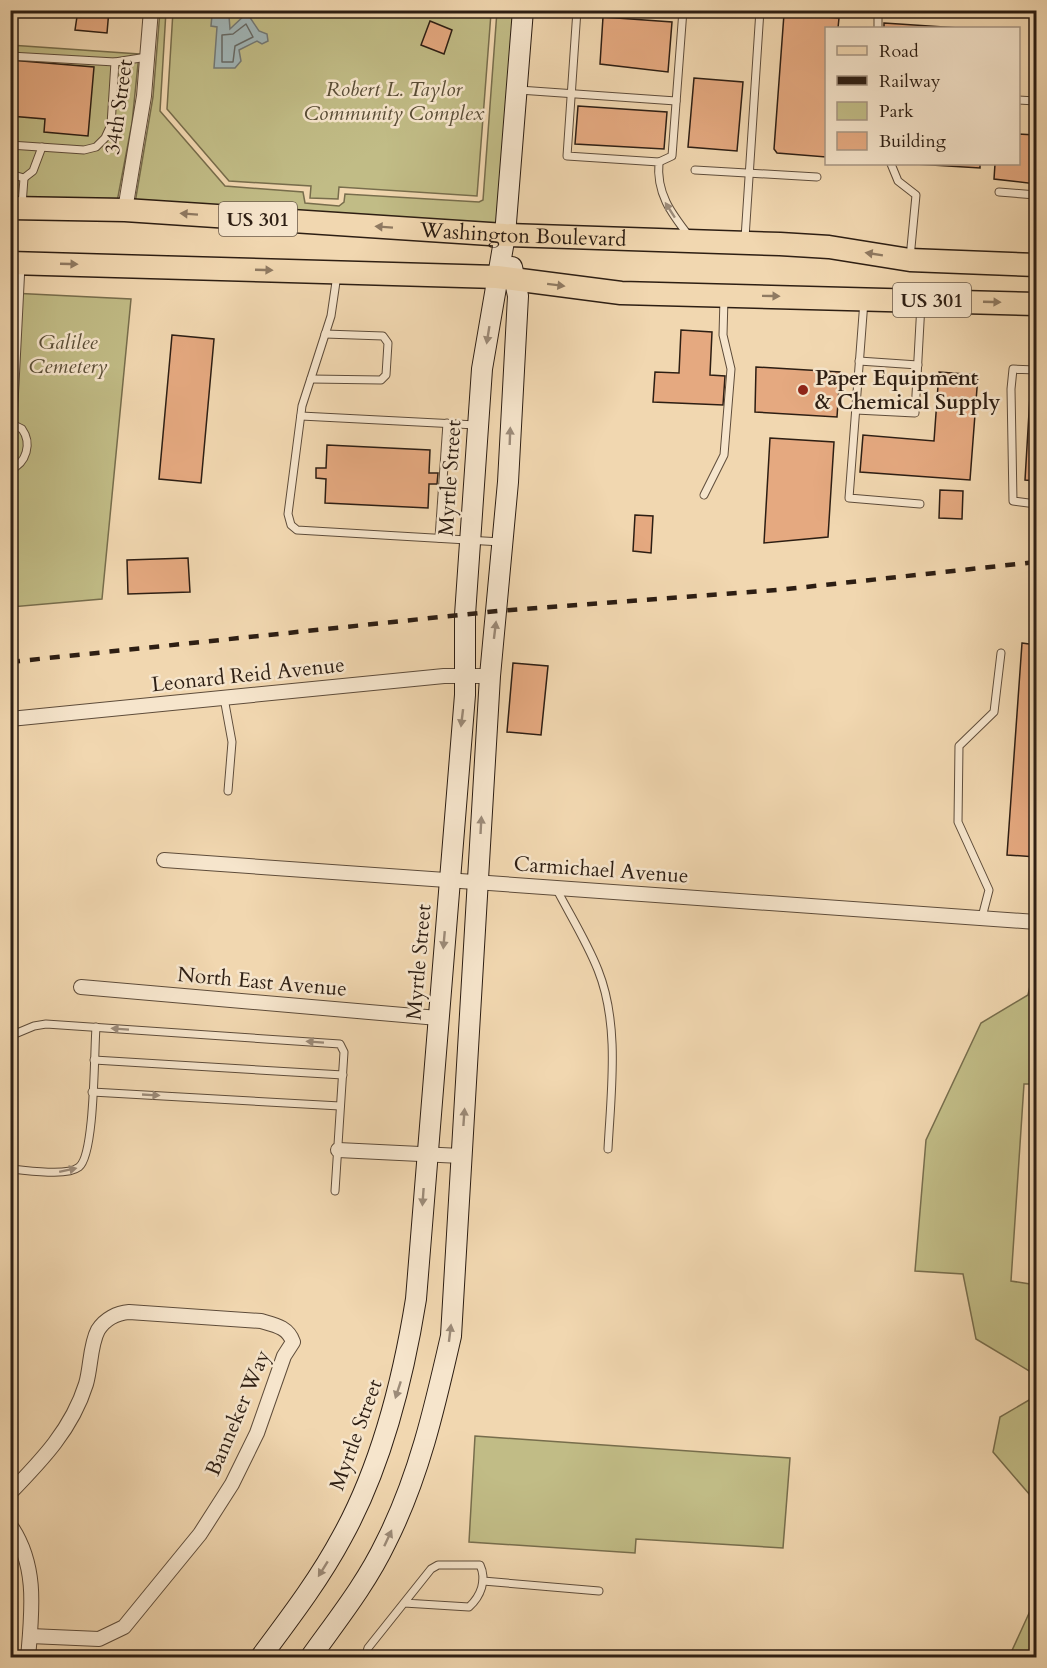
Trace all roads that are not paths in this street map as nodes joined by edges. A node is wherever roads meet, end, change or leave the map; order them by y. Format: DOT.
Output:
graph roads {
  1 [pos="151,10"];
  2 [pos="523,10"];
  3 [pos="577,10"];
  4 [pos="683,10"];
  5 [pos="760,10"];
  6 [pos="878,12"];
  7 [pos="878,27"];
  8 [pos="10,56"];
  9 [pos="147,57"];
  10 [pos="115,62"];
  11 [pos="517,90"];
  12 [pos="569,94"];
  13 [pos="1020,100"];
  14 [pos="676,101"];
  15 [pos="1036,101"];
  16 [pos="10,145"];
  17 [pos="42,147"];
  18 [pos="659,162"];
  19 [pos="891,165"];
  20 [pos="694,170"];
  21 [pos="750,172"];
  22 [pos="10,174"];
  23 [pos="817,177"];
  24 [pos="24,178"];
  25 [pos="999,192"];
  26 [pos="1036,195"];
  27 [pos="16,208"];
  28 [pos="125,210"];
  29 [pos="505,235"];
  30 [pos="692,240"];
  31 [pos="745,243"];
  32 [pos="910,260"];
  33 [pos="16,263"];
  34 [pos="1036,265"];
  35 [pos="338,273"];
  36 [pos="506,278"];
  37 [pos="724,296"];
  38 [pos="864,299"];
  39 [pos="922,300"];
  40 [pos="1036,304"];
  41 [pos="326,333"];
  42 [pos="860,361"];
  43 [pos="918,365"];
  44 [pos="1036,369"];
  45 [pos="311,379"];
  46 [pos="856,410"];
  47 [pos="301,416"];
  48 [pos="12,423"];
  49 [pos="447,423"];
  50 [pos="478,425"];
  51 [pos="10,471"];
  52 [pos="704,495"];
  53 [pos="921,504"];
  54 [pos="1036,504"];
  55 [pos="439,538"];
  56 [pos="470,539"];
  57 [pos="503,542"];
  58 [pos="1001,653"];
  59 [pos="490,676"];
  60 [pos="465,678"];
  61 [pos="224,698"];
  62 [pos="10,719"];
  63 [pos="228,791"];
  64 [pos="164,860"];
  65 [pos="449,881"];
  66 [pos="478,883"];
  67 [pos="556,888"];
  68 [pos="982,917"];
  69 [pos="1036,922"];
  70 [pos="81,987"];
  71 [pos="438,1018"];
  72 [pos="96,1028"];
  73 [pos="10,1036"];
  74 [pos="94,1060"];
  75 [pos="343,1075"];
  76 [pos="92,1092"];
  77 [pos="340,1106"];
  78 [pos="608,1149"];
  79 [pos="338,1150"];
  80 [pos="426,1154"];
  81 [pos="461,1156"];
  82 [pos="10,1169"];
  83 [pos="335,1191"];
  84 [pos="10,1493"];
  85 [pos="10,1525"];
  86 [pos="483,1581"];
  87 [pos="599,1591"];
  88 [pos="404,1603"];
  89 [pos="30,1636"];
  90 [pos="28,1658"];
  91 [pos="260,1658"];
  92 [pos="310,1658"];
  93 [pos="365,1658"];
  1 -- 9 [label="street, 34th Street"];
  2 -- 11 [label="street, Myrtle Street"];
  3 -- 12 [label="lane"];
  4 -- 14 [label="lane"];
  5 -- 21 [label="lane"];
  6 -- 7 [label="lane"];
  8 -- 10 [label="lane"];
  9 -- 10 [label="lane"];
  9 -- 28 [label="street, 34th Street"];
  10 -- 17 [label="lane"];
  11 -- 12 [label="lane"];
  11 -- 29 [label="street, Myrtle Street"];
  12 -- 14 [label="lane"];
  12 -- 18 [label="lane"];
  13 -- 15 [label="lane"];
  14 -- 18 [label="lane"];
  16 -- 17 [label="lane"];
  17 -- 24 [label="lane"];
  30 -- 18 [label="lane, one-way"];
  19 -- 32 [label="lane"];
  20 -- 21 [label="lane"];
  21 -- 23 [label="lane"];
  21 -- 31 [label="lane"];
  22 -- 24 [label="lane"];
  24 -- 27 [label="lane"];
  25 -- 26 [label="lane"];
  27 -- 28 [label="main road, Washington Boulevard / US 301"];
  29 -- 28 [label="main road, Washington Boulevard / US 301, one-way"];
  29 -- 30 [label="main road, Washington Boulevard / US 301"];
  29 -- 36 [label="street, Myrtle Street"];
  30 -- 31 [label="main road, Washington Boulevard / US 301"];
  32 -- 31 [label="main road, Washington Boulevard / US 301, one-way"];
  32 -- 34 [label="main road, Washington Boulevard / US 301"];
  33 -- 35 [label="main road, US 301, one-way"];
  33 -- 48 [label="lane"];
  35 -- 36 [label="main road, US 301"];
  35 -- 41 [label="lane"];
  36 -- 37 [label="main road, US 301, one-way"];
  36 -- 50 [label="street, Myrtle Street, one-way"];
  57 -- 36 [label="street, Myrtle Street, one-way"];
  37 -- 38 [label="main road, US 301, one-way"];
  37 -- 52 [label="lane"];
  38 -- 39 [label="main road, US 301"];
  38 -- 42 [label="lane"];
  39 -- 40 [label="main road, US 301, one-way"];
  39 -- 43 [label="lane"];
  41 -- 45 [label="lane"];
  41 -- 45 [label="lane"];
  42 -- 43 [label="lane"];
  42 -- 46 [label="lane"];
  43 -- 46 [label="lane"];
  44 -- 54 [label="lane"];
  45 -- 47 [label="lane"];
  46 -- 53 [label="lane"];
  47 -- 49 [label="lane"];
  47 -- 55 [label="lane"];
  48 -- 51 [label="lane"];
  49 -- 50 [label="lane"];
  49 -- 55 [label="lane"];
  50 -- 56 [label="street, Myrtle Street"];
  55 -- 56 [label="lane"];
  56 -- 57 [label="lane"];
  56 -- 60 [label="street, Myrtle Street"];
  59 -- 57 [label="street, Myrtle Street, one-way"];
  58 -- 68 [label="lane"];
  59 -- 60 [label="street, Leonard Reid Avenue"];
  66 -- 59 [label="street, Myrtle Street, one-way"];
  60 -- 61 [label="street, Leonard Reid Avenue"];
  60 -- 65 [label="street, Myrtle Street, one-way"];
  61 -- 62 [label="street, Leonard Reid Avenue"];
  61 -- 63 [label="lane"];
  64 -- 65 [label="street, Carmichael Avenue"];
  65 -- 66 [label="street, Carmichael Avenue"];
  65 -- 71 [label="street, Myrtle Street, one-way"];
  66 -- 67 [label="street, Carmichael Avenue"];
  81 -- 66 [label="street, Myrtle Street, one-way"];
  67 -- 68 [label="street, Carmichael Avenue"];
  67 -- 78 [label="lane"];
  68 -- 69 [label="street, Carmichael Avenue"];
  70 -- 71 [label="street, North East Avenue"];
  71 -- 80 [label="street, Myrtle Street"];
  72 -- 73 [label="lane"];
  72 -- 74 [label="lane"];
  75 -- 72 [label="lane, one-way"];
  74 -- 75 [label="lane"];
  74 -- 76 [label="lane"];
  75 -- 77 [label="lane"];
  76 -- 77 [label="lane, one-way"];
  82 -- 76 [label="lane, one-way"];
  77 -- 79 [label="lane"];
  79 -- 80 [label="street"];
  79 -- 83 [label="lane"];
  80 -- 81 [label="street"];
  80 -- 91 [label="street, Myrtle Street, one-way"];
  92 -- 81 [label="street, Myrtle Street, one-way"];
  84 -- 89 [label="street, Banneker Way"];
  85 -- 89 [label="street"];
  86 -- 87 [label="lane"];
  86 -- 88 [label="lane"];
  86 -- 88 [label="lane"];
  88 -- 93 [label="lane"];
  89 -- 90 [label="street"];
}
